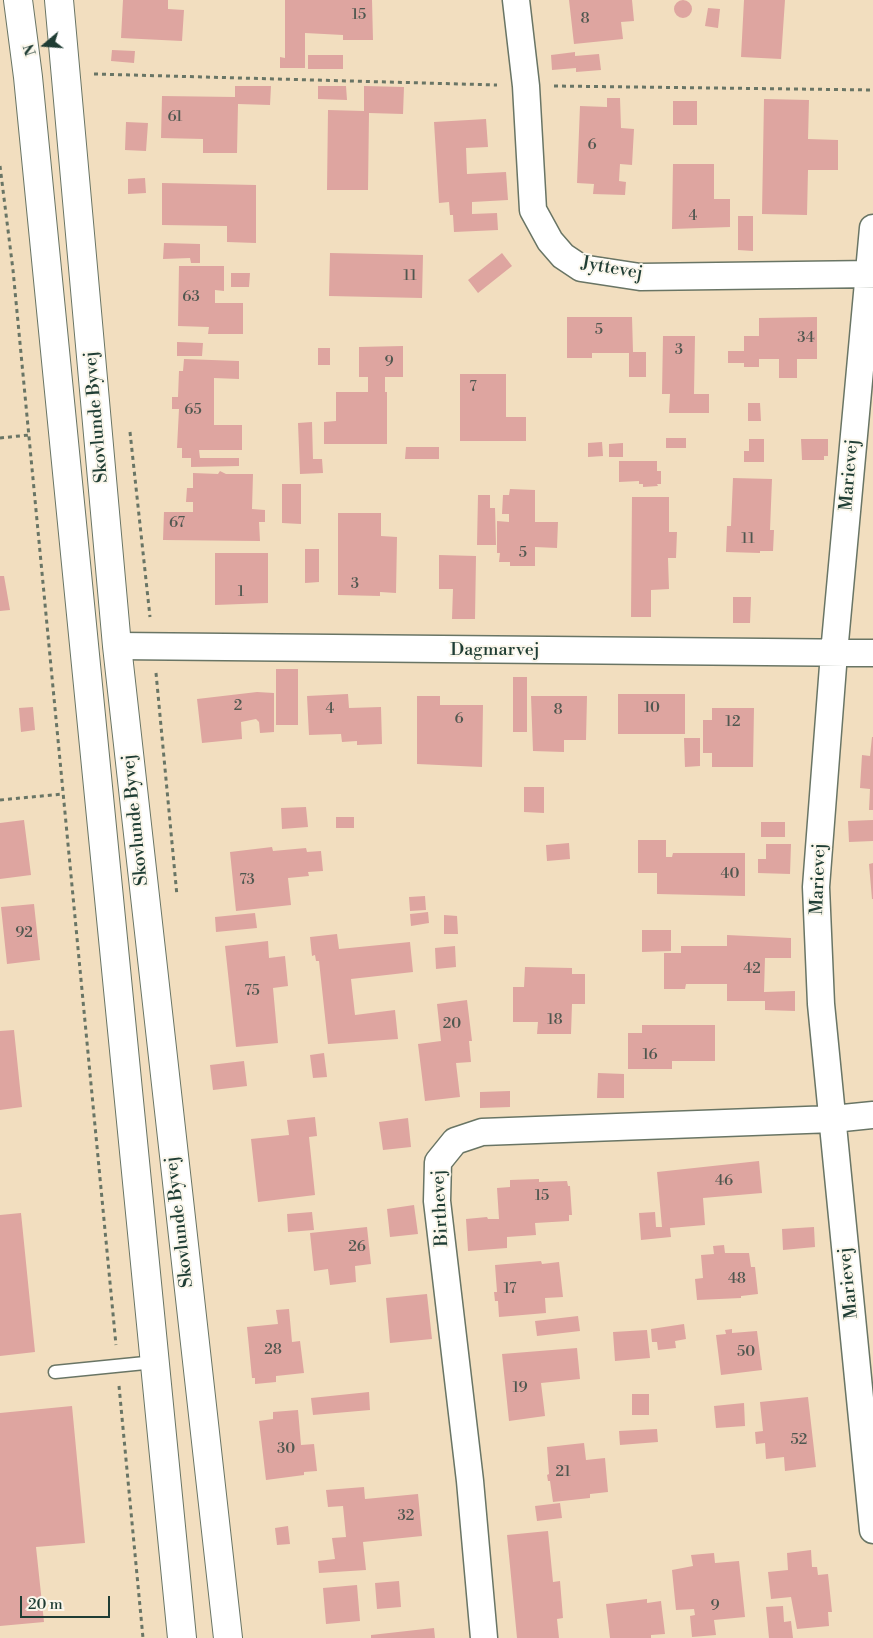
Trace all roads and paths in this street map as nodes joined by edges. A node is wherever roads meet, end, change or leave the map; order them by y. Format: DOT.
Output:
graph roads {
  1 [pos="18,0"];
  2 [pos="59,0"];
  3 [pos="516,0"];
  4 [pos="66,74"];
  5 [pos="526,86"];
  6 [pos="873,90"];
  7 [pos="0,166"];
  8 [pos="873,228"];
  9 [pos="871,274"];
  10 [pos="29,435"];
  11 [pos="0,438"];
  12 [pos="117,646"];
  13 [pos="834,653"];
  14 [pos="873,654"];
  15 [pos="63,794"];
  16 [pos="0,800"];
  17 [pos="873,1115"];
  18 [pos="833,1119"];
  19 [pos="155,1362"];
  20 [pos="118,1366"];
  21 [pos="55,1372"];
  22 [pos="873,1530"];
  23 [pos="143,1638"];
  24 [pos="182,1638"];
  25 [pos="228,1638"];
  26 [pos="484,1638"];
  1 -- 19 [label="main road, Skovlunde Byvej"];
  2 -- 4 [label="main road, Skovlunde Byvej"];
  3 -- 5 [label="street, Jyttevej"];
  4 -- 5 [label="path"];
  4 -- 12 [label="main road, Skovlunde Byvej"];
  5 -- 6 [label="path"];
  5 -- 9 [label="street, Jyttevej"];
  7 -- 10 [label="path"];
  8 -- 9 [label="street, Marievej"];
  9 -- 13 [label="street, Marievej"];
  10 -- 11 [label="path"];
  10 -- 15 [label="path"];
  12 -- 13 [label="street, Dagmarvej"];
  12 -- 25 [label="main road, Skovlunde Byvej"];
  13 -- 14 [label="street, Dagmarvej"];
  13 -- 18 [label="street, Marievej"];
  15 -- 16 [label="path"];
  15 -- 20 [label="path"];
  17 -- 18 [label="street, Birthevej"];
  18 -- 22 [label="street, Marievej"];
  18 -- 26 [label="street, Birthevej"];
  19 -- 20 [label="lane"];
  19 -- 24 [label="main road, Skovlunde Byvej"];
  20 -- 21 [label="lane"];
  20 -- 23 [label="path"];
}
